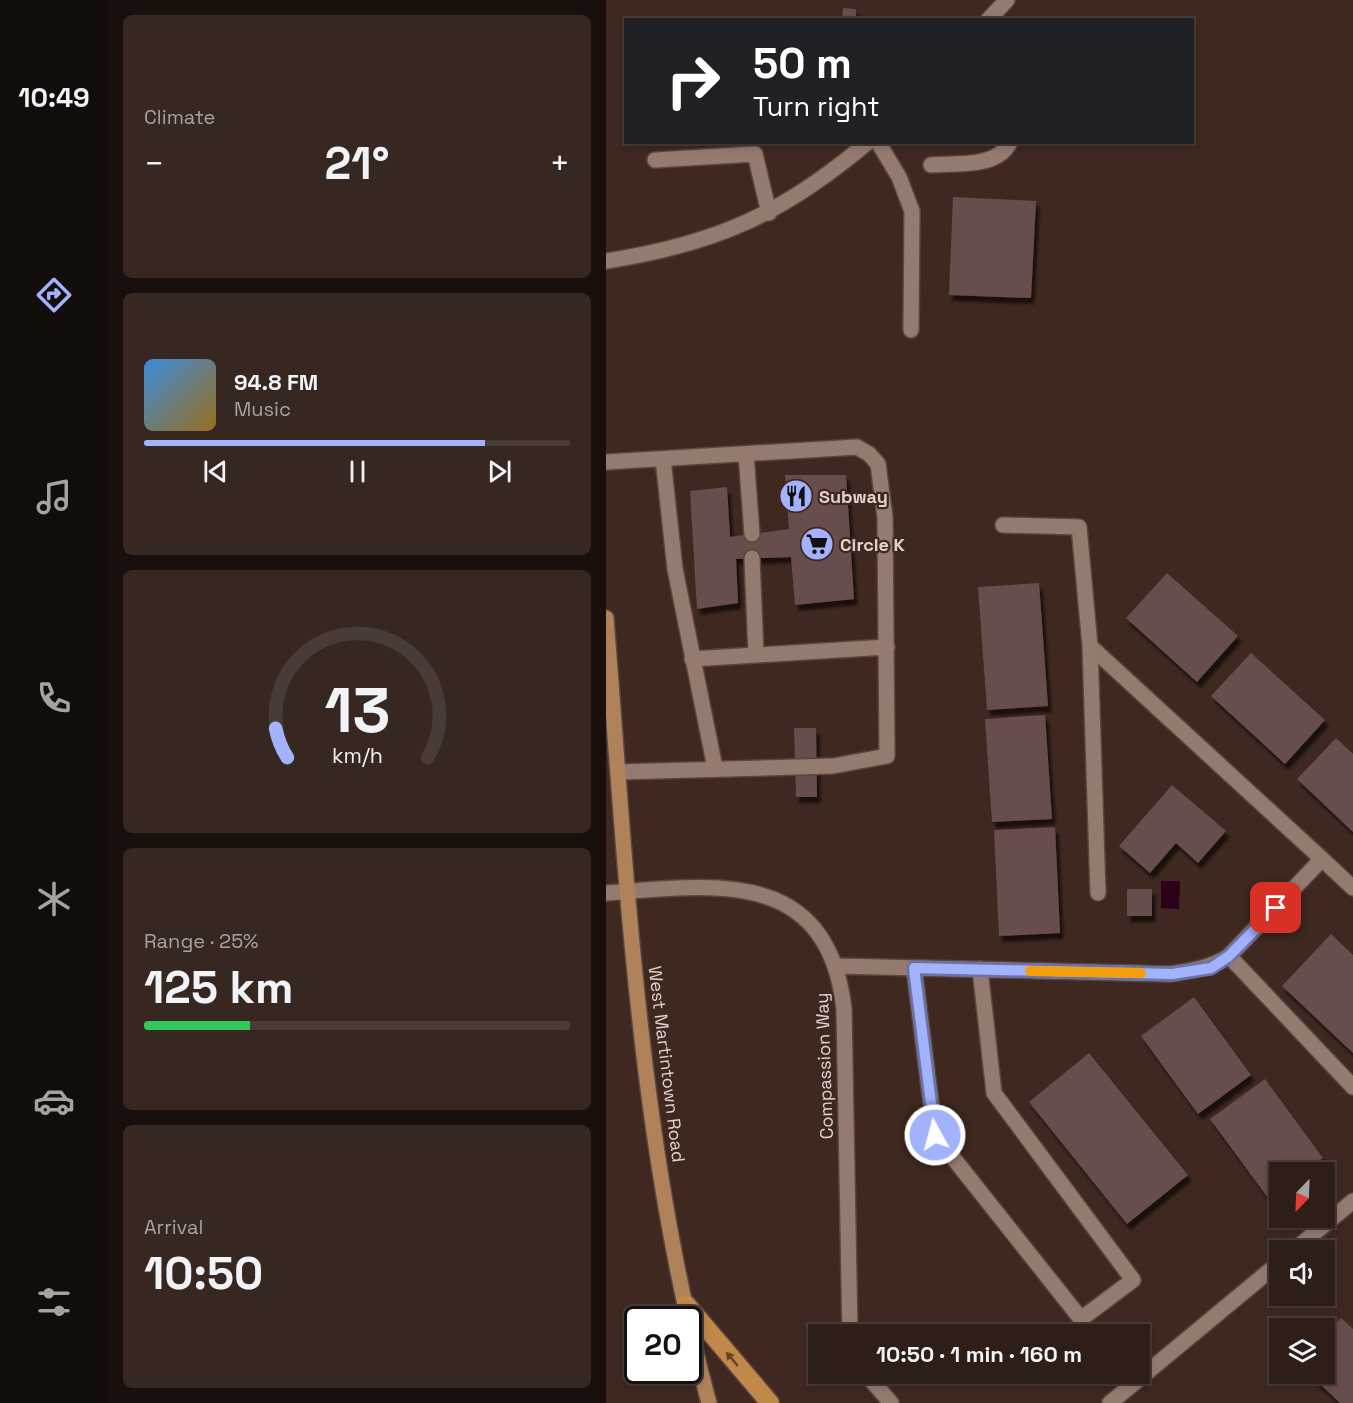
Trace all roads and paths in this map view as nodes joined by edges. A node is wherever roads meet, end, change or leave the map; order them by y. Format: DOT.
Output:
graph roads {
  1 [pos="1006,0"];
  2 [pos="991,18"];
  3 [pos="866,144"];
  4 [pos="879,144"];
  5 [pos="1009,144"];
  6 [pos="759,148"];
  7 [pos="655,160"];
  8 [pos="931,165"];
  9 [pos="769,213"];
  10 [pos="606,261"];
  11 [pos="911,330"];
  12 [pos="746,454"];
  13 [pos="663,459"];
  14 [pos="606,462"];
  15 [pos="1003,525"];
  16 [pos="752,534"];
  17 [pos="752,558"];
  18 [pos="606,628"];
  19 [pos="1090,646"];
  20 [pos="887,647"];
  21 [pos="756,654"];
  22 [pos="692,659"];
  23 [pos="715,768"];
  24 [pos="618,772"];
  25 [pos="1322,859"];
  26 [pos="1353,888"];
  27 [pos="628,891"];
  28 [pos="606,893"];
  29 [pos="1098,893"];
  30 [pos="1229,956"];
  31 [pos="836,966"];
  32 [pos="914,968"];
  33 [pos="980,969"];
  34 [pos="1353,1087"];
  35 [pos="1353,1201"];
  36 [pos="1306,1240"];
  37 [pos="1269,1271"];
  38 [pos="686,1304"];
  39 [pos="850,1324"];
  40 [pos="875,1384"];
  41 [pos="709,1403"];
  42 [pos="770,1403"];
  43 [pos="891,1403"];
  44 [pos="1110,1403"];
  1 -- 2 [label="street"];
  3 -- 9 [label="street"];
  4 -- 11 [label="street"];
  5 -- 8 [label="street"];
  6 -- 7 [label="street"];
  6 -- 9 [label="street"];
  9 -- 10 [label="street"];
  12 -- 13 [label="street"];
  12 -- 16 [label="street"];
  12 -- 20 [label="street"];
  13 -- 14 [label="street"];
  13 -- 22 [label="street"];
  15 -- 19 [label="street"];
  17 -- 21 [label="street"];
  18 -- 24 [label="main road, West Martintown Road"];
  19 -- 25 [label="street"];
  19 -- 29 [label="street"];
  20 -- 21 [label="street"];
  20 -- 23 [label="street"];
  21 -- 22 [label="street"];
  22 -- 23 [label="street"];
  23 -- 24 [label="street"];
  24 -- 27 [label="main road, West Martintown Road"];
  25 -- 26 [label="street"];
  25 -- 30 [label="street"];
  27 -- 28 [label="street, Compassion Way"];
  27 -- 31 [label="street, Compassion Way"];
  27 -- 38 [label="main road, West Martintown Road"];
  30 -- 33 [label="street"];
  30 -- 34 [label="street"];
  31 -- 32 [label="street"];
  31 -- 39 [label="street, Compassion Way"];
  32 -- 33 [label="street"];
  32 -- 33 [label="street"];
  35 -- 36 [label="street"];
  37 -- 44 [label="street"];
  38 -- 41 [label="main road, West Martintown Road"];
  42 -- 38 [label="highway, one-way"];
  40 -- 43 [label="street"];
}
